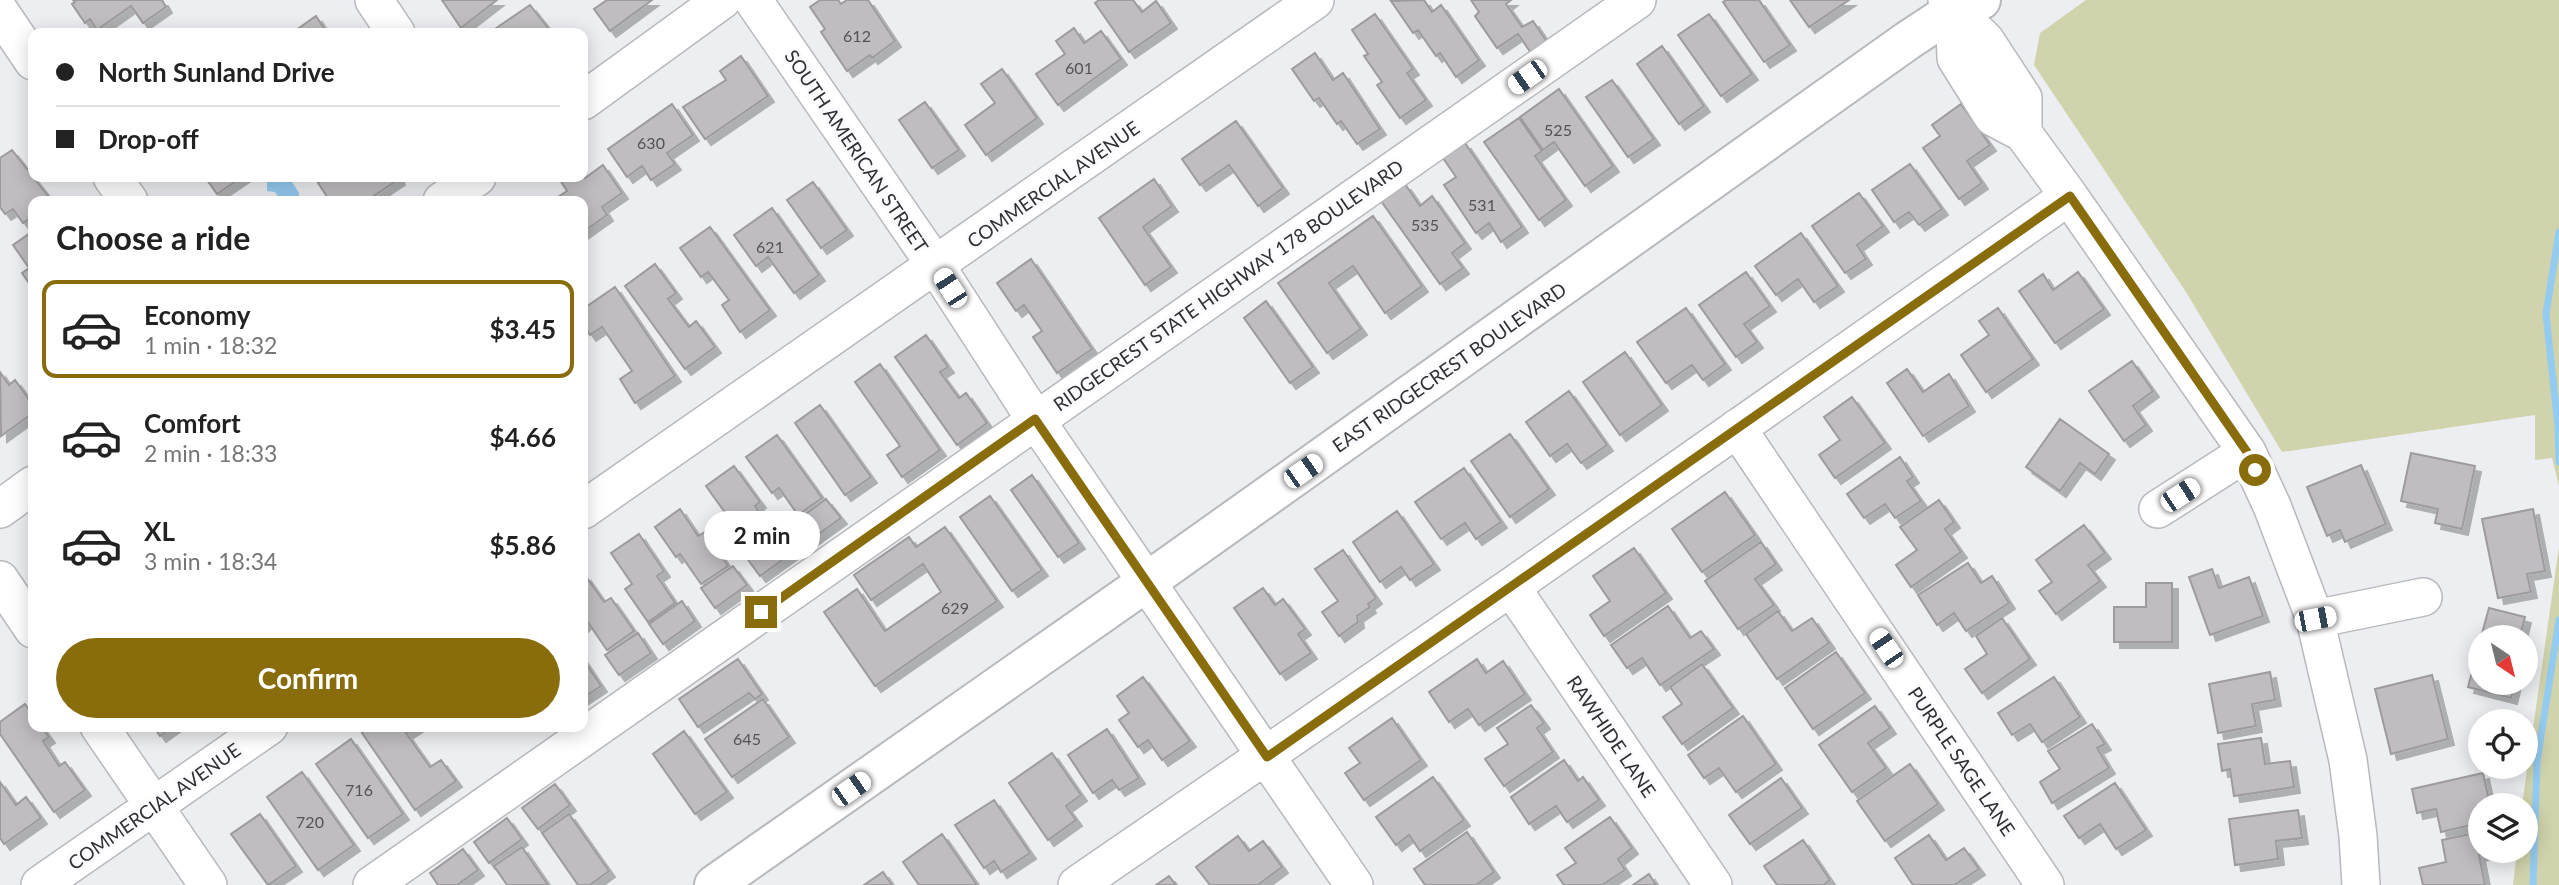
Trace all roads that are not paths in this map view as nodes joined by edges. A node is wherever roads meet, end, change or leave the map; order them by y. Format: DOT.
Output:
graph roads {
  1 [pos="374,0"];
  2 [pos="722,0"];
  3 [pos="753,0"];
  4 [pos="1315,0"];
  5 [pos="1637,0"];
  6 [pos="1961,4"];
  7 [pos="0,12"];
  8 [pos="393,28"];
  9 [pos="28,54"];
  10 [pos="588,97"];
  11 [pos="470,182"];
  12 [pos="449,196"];
  13 [pos="2070,196"];
  14 [pos="936,266"];
  15 [pos="1035,419"];
  16 [pos="1737,428"];
  17 [pos="2247,452"];
  18 [pos="28,489"];
  19 [pos="588,507"];
  20 [pos="0,509"];
  21 [pos="2158,509"];
  22 [pos="0,580"];
  23 [pos="1147,582"];
  24 [pos="1511,587"];
  25 [pos="2423,597"];
  26 [pos="2315,619"];
  27 [pos="28,622"];
  28 [pos="103,732"];
  29 [pos="259,732"];
  30 [pos="1267,757"];
  31 [pos="153,806"];
  32 [pos="40,885"];
  33 [pos="208,885"];
  34 [pos="372,885"];
  35 [pos="714,885"];
  36 [pos="1077,885"];
  37 [pos="1354,885"];
  38 [pos="1713,885"];
  39 [pos="2045,885"];
  40 [pos="2361,885"];
  1 -- 8 [label="street"];
  2 -- 10 [label="street"];
  3 -- 14 [label="street, SOUTH AMERICAN STREET"];
  4 -- 14 [label="street, COMMERCIAL AVENUE"];
  5 -- 15 [label="street, RIDGECREST STATE HIGHWAY 178 BOULEVARD"];
  6 -- 13 [label="street"];
  6 -- 23 [label="main road, EAST RIDGECREST BOULEVARD"];
  7 -- 9 [label="street"];
  11 -- 12 [label="street"];
  13 -- 16 [label="street"];
  13 -- 17 [label="street"];
  14 -- 15 [label="street, SOUTH AMERICAN STREET"];
  14 -- 19 [label="street, COMMERCIAL AVENUE"];
  15 -- 23 [label="street, SOUTH AMERICAN STREET"];
  15 -- 34 [label="street, RIDGECREST STATE HIGHWAY 178 BOULEVARD"];
  16 -- 24 [label="street"];
  16 -- 39 [label="street, PURPLE SAGE LANE"];
  17 -- 21 [label="street"];
  17 -- 26 [label="street"];
  18 -- 20 [label="street"];
  22 -- 27 [label="street"];
  23 -- 30 [label="street, SOUTH AMERICAN STREET"];
  23 -- 35 [label="main road, EAST RIDGECREST BOULEVARD"];
  24 -- 30 [label="street"];
  24 -- 38 [label="street, RAWHIDE LANE"];
  25 -- 26 [label="street"];
  26 -- 40 [label="street"];
  28 -- 31 [label="street"];
  29 -- 31 [label="street, COMMERCIAL AVENUE"];
  30 -- 36 [label="street"];
  30 -- 37 [label="street, SOUTH AMERICAN STREET"];
  31 -- 32 [label="street, COMMERCIAL AVENUE"];
  31 -- 33 [label="street"];
}
